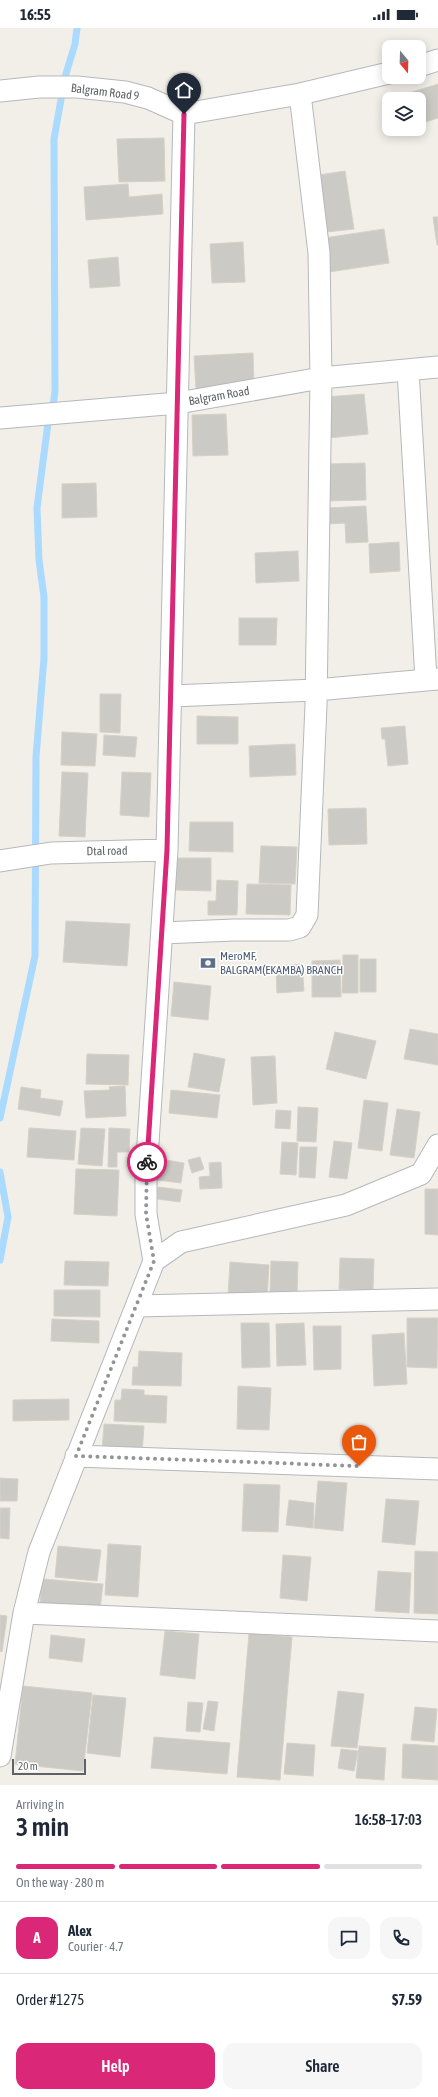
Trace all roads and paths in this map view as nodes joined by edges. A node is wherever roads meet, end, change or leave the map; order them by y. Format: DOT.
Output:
graph roads {
  1 [pos="438,60"];
  2 [pos="426,64"];
  3 [pos="382,75"];
  4 [pos="0,91"];
  5 [pos="300,94"];
  6 [pos="184,114"];
  7 [pos="438,367"];
  8 [pos="408,370"];
  9 [pos="321,378"];
  10 [pos="178,403"];
  11 [pos="0,418"];
  12 [pos="432,679"];
  13 [pos="316,690"];
  14 [pos="172,696"];
  15 [pos="167,850"];
  16 [pos="0,861"];
  17 [pos="162,933"];
  18 [pos="438,1145"];
  19 [pos="429,1175"];
  20 [pos="154,1261"];
  21 [pos="438,1299"];
  22 [pos="137,1306"];
  23 [pos="76,1456"];
  24 [pos="438,1468"];
  25 [pos="24,1613"];
  26 [pos="438,1631"];
  27 [pos="0,1756"];
  1 -- 2 [label="street"];
  3 -- 5 [label="street"];
  4 -- 6 [label="street, Balgram Road 9"];
  5 -- 6 [label="street"];
  5 -- 9 [label="street"];
  6 -- 10 [label="street"];
  7 -- 8 [label="street, Balgram Road"];
  8 -- 9 [label="street, Balgram Road"];
  8 -- 12 [label="street"];
  9 -- 10 [label="street, Balgram Road"];
  9 -- 13 [label="street"];
  10 -- 11 [label="street, Balgram Road"];
  10 -- 14 [label="street"];
  12 -- 13 [label="street"];
  13 -- 14 [label="street"];
  13 -- 17 [label="street"];
  14 -- 15 [label="street"];
  15 -- 16 [label="street, Dtal road"];
  15 -- 17 [label="street"];
  17 -- 20 [label="street"];
  18 -- 19 [label="street"];
  19 -- 20 [label="street"];
  20 -- 22 [label="street"];
  21 -- 22 [label="street"];
  22 -- 23 [label="street"];
  23 -- 24 [label="street"];
  23 -- 25 [label="street"];
  25 -- 26 [label="street"];
  25 -- 27 [label="street"];
}
